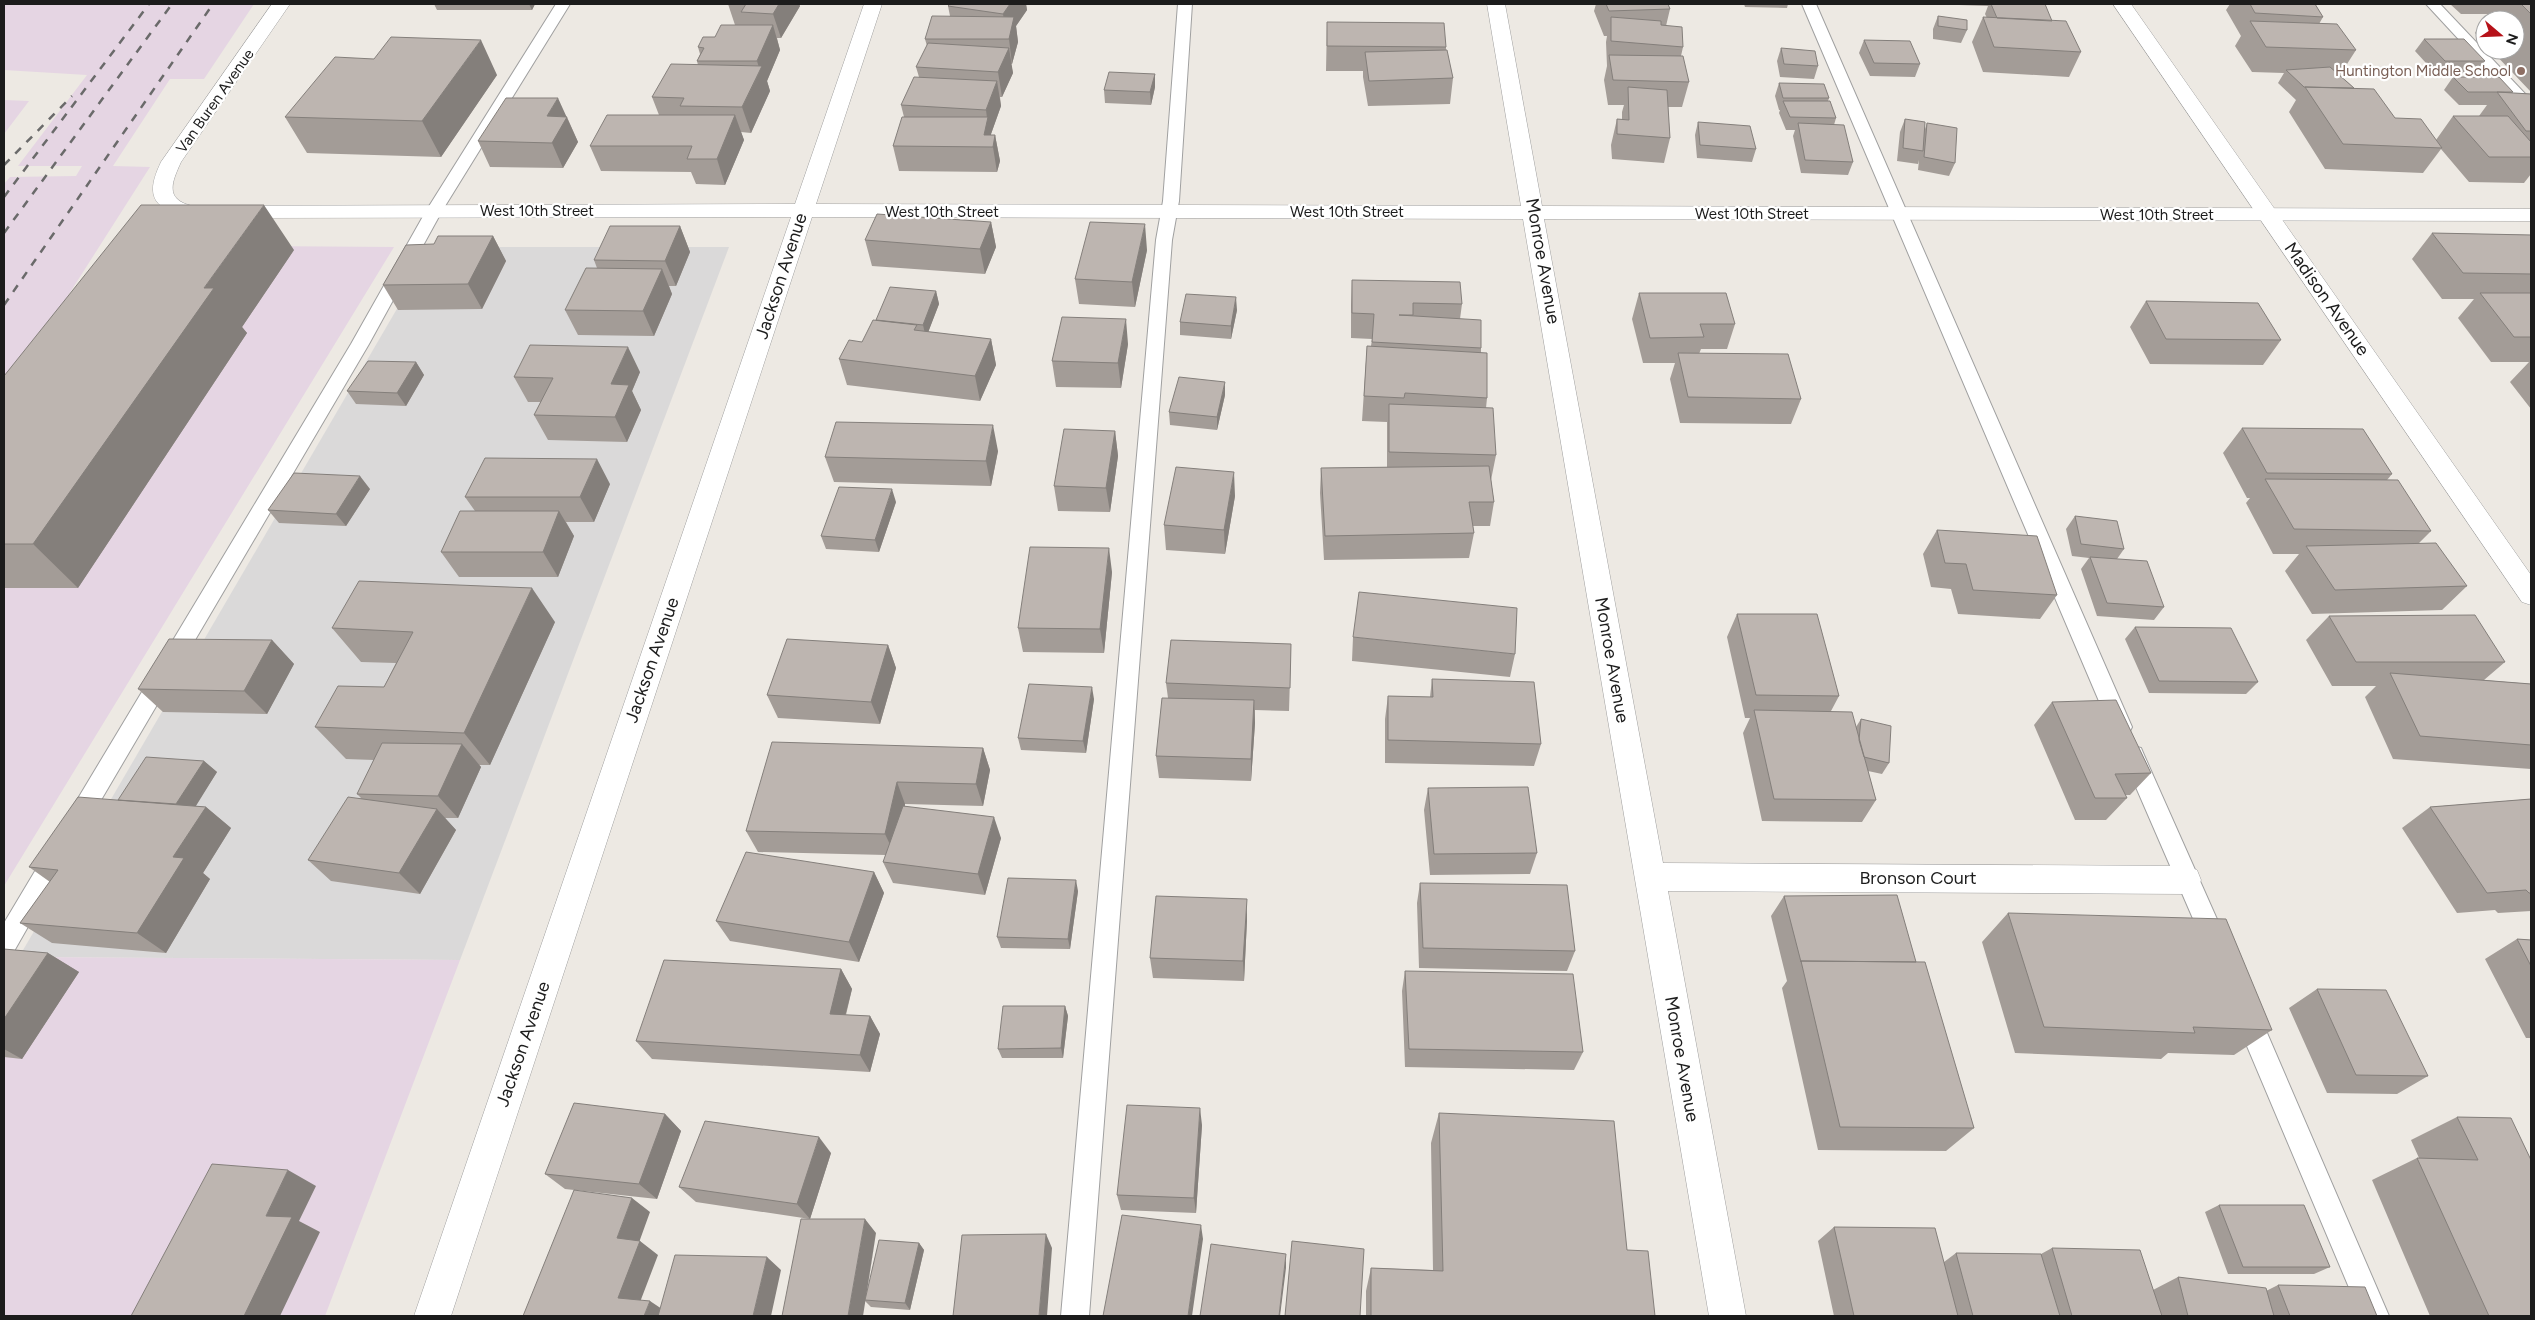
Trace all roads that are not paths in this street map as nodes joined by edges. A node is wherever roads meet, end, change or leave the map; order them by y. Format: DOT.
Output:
graph roads {
  1 [pos="281,4"];
  2 [pos="563,4"];
  3 [pos="873,4"];
  4 [pos="1184,4"];
  5 [pos="1496,4"];
  6 [pos="1809,4"];
  7 [pos="2122,4"];
  8 [pos="2433,4"];
  9 [pos="2531,108"];
  10 [pos="166,201"];
  11 [pos="434,210"];
  12 [pos="803,211"];
  13 [pos="1534,212"];
  14 [pos="1170,213"];
  15 [pos="1901,215"];
  16 [pos="2269,215"];
  17 [pos="2531,216"];
  18 [pos="2531,595"];
  19 [pos="1649,877"];
  20 [pos="2186,880"];
  21 [pos="4,945"];
  22 [pos="2222,959"];
  23 [pos="2238,995"];
  24 [pos="432,1316"];
  25 [pos="1075,1316"];
  26 [pos="1727,1316"];
  27 [pos="2375,1316"];
  1 -- 10 [label="street, Van Buren Avenue"];
  2 -- 11 [label="lane"];
  3 -- 12 [label="street, Jackson Avenue"];
  4 -- 14 [label="lane"];
  5 -- 13 [label="street, Monroe Avenue"];
  6 -- 15 [label="lane"];
  7 -- 16 [label="street, Madison Avenue"];
  8 -- 9 [label="lane"];
  10 -- 11 [label="street, West 10th Street"];
  11 -- 12 [label="street, West 10th Street"];
  11 -- 21 [label="lane"];
  12 -- 14 [label="street, West 10th Street"];
  12 -- 24 [label="street, Jackson Avenue"];
  13 -- 14 [label="street, West 10th Street"];
  13 -- 15 [label="street, West 10th Street"];
  13 -- 19 [label="street, Monroe Avenue"];
  14 -- 25 [label="lane"];
  15 -- 16 [label="street, West 10th Street"];
  15 -- 20 [label="lane"];
  16 -- 17 [label="street, West 10th Street"];
  16 -- 18 [label="street, Madison Avenue"];
  19 -- 20 [label="street, Bronson Court"];
  19 -- 26 [label="street, Monroe Avenue"];
  20 -- 22 [label="lane"];
  23 -- 27 [label="lane"];
}
